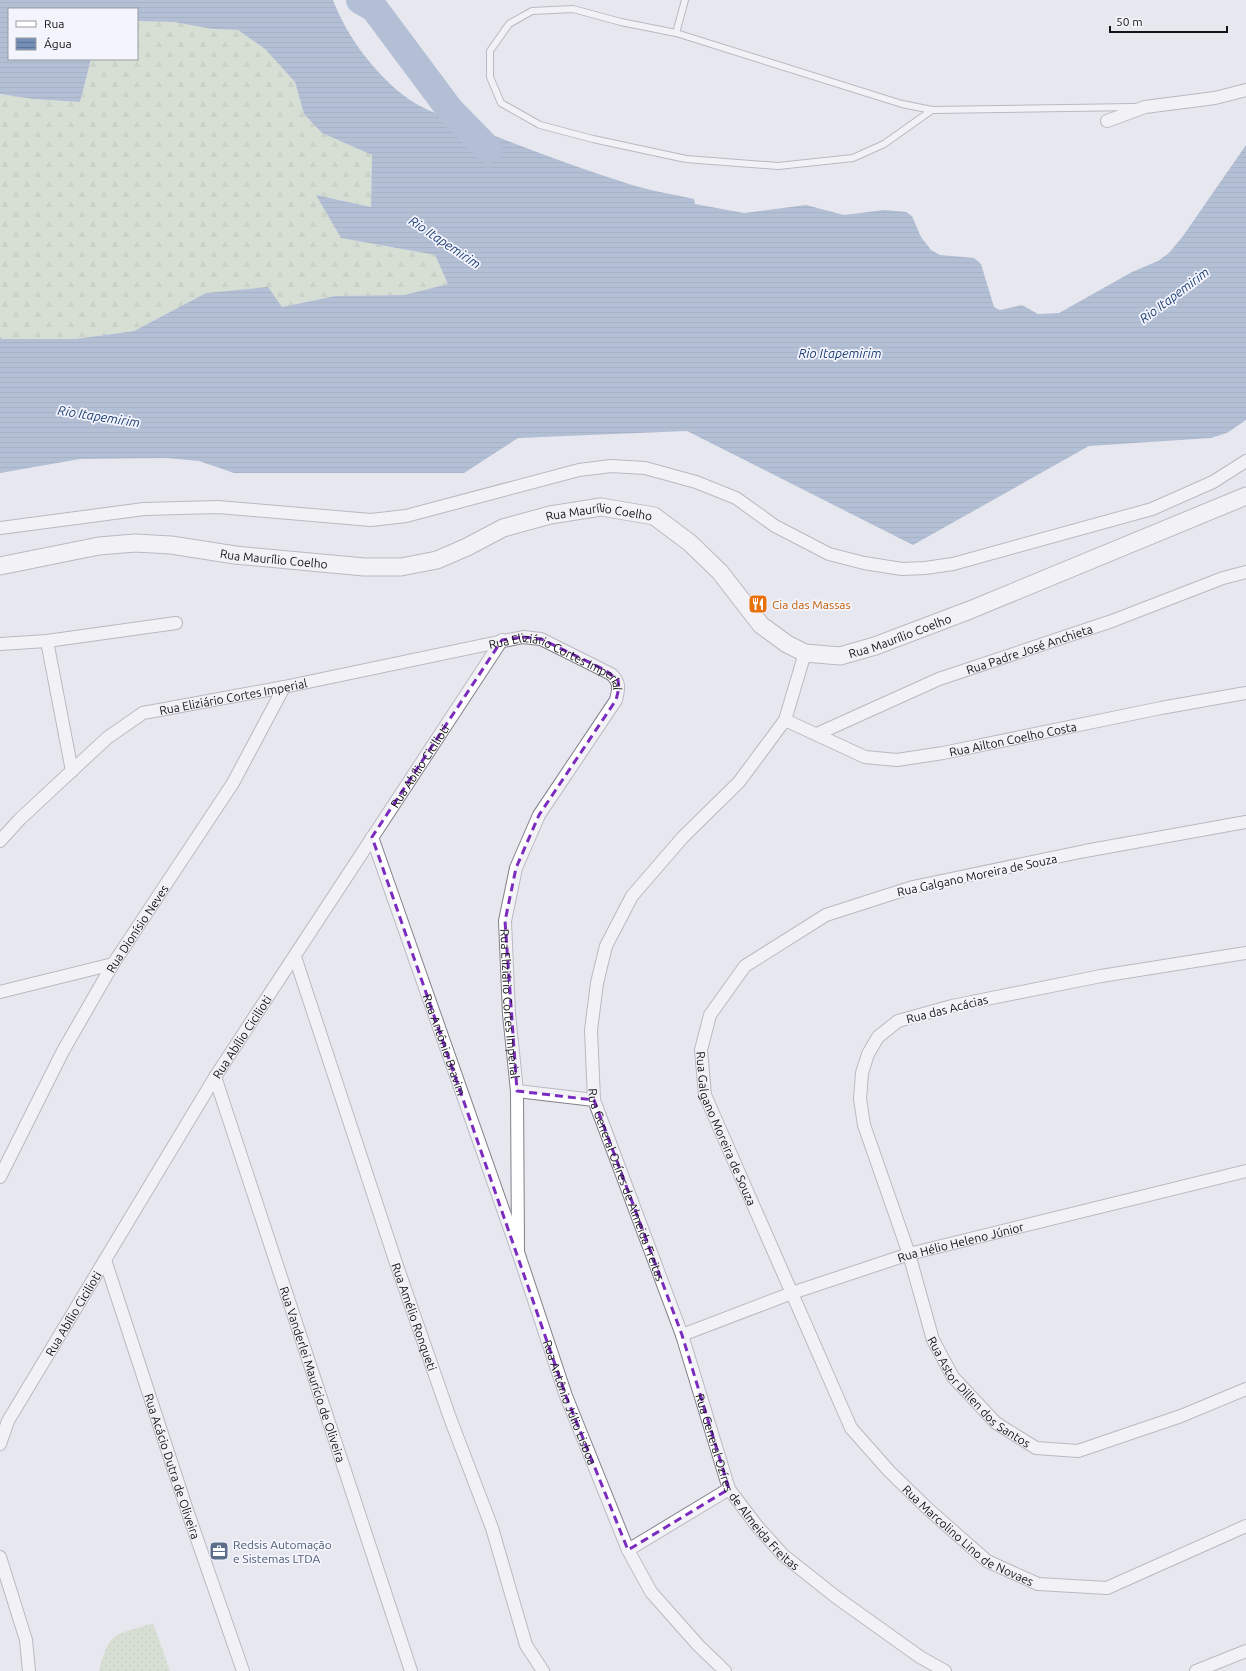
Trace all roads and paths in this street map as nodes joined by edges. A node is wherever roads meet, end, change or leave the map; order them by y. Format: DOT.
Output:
graph roads {
  1 [pos="685,0"];
  2 [pos="676,33"];
  3 [pos="1246,90"];
  4 [pos="1145,107"];
  5 [pos="932,110"];
  6 [pos="1107,121"];
  7 [pos="1246,461"];
  8 [pos="1246,496"];
  9 [pos="0,528"];
  10 [pos="0,566"];
  11 [pos="1246,572"];
  12 [pos="176,623"];
  13 [pos="502,640"];
  14 [pos="47,641"];
  15 [pos="0,644"];
  16 [pos="805,653"];
  17 [pos="284,687"];
  18 [pos="1246,694"];
  19 [pos="785,720"];
  20 [pos="816,734"];
  21 [pos="72,771"];
  22 [pos="1246,822"];
  23 [pos="372,837"];
  24 [pos="0,841"];
  25 [pos="1246,953"];
  26 [pos="295,957"];
  27 [pos="113,964"];
  28 [pos="0,992"];
  29 [pos="215,1077"];
  30 [pos="517,1091"];
  31 [pos="594,1100"];
  32 [pos="1246,1171"];
  33 [pos="0,1176"];
  34 [pos="518,1252"];
  35 [pos="909,1254"];
  36 [pos="105,1260"];
  37 [pos="792,1293"];
  38 [pos="682,1335"];
  39 [pos="1246,1389"];
  40 [pos="0,1444"];
  41 [pos="729,1489"];
  42 [pos="1246,1526"];
  43 [pos="628,1550"];
  44 [pos="0,1557"];
  45 [pos="1246,1651"];
  46 [pos="29,1671"];
  47 [pos="243,1671"];
  48 [pos="411,1671"];
  49 [pos="543,1671"];
  50 [pos="725,1671"];
  51 [pos="945,1671"];
  52 [pos="1196,1671"];
  1 -- 2 [label="lane"];
  2 -- 5 [label="lane"];
  2 -- 5 [label="lane"];
  3 -- 4 [label="street"];
  4 -- 5 [label="lane"];
  4 -- 6 [label="street"];
  7 -- 9 [label="street"];
  8 -- 16 [label="main road, Rua Maurílio Coelho"];
  10 -- 16 [label="main road, Rua Maurílio Coelho"];
  11 -- 20 [label="street, Rua Padre José Anchieta"];
  12 -- 14 [label="street"];
  13 -- 17 [label="street, Rua Eliziário Cortes Imperial"];
  13 -- 23 [label="street, Rua Abílio Cicilioti"];
  13 -- 30 [label="street, Rua Eliziário Cortes Imperial"];
  14 -- 15 [label="street"];
  14 -- 21 [label="street"];
  16 -- 19 [label="street, Rua General Ozíres de Almeida Freitas"];
  17 -- 21 [label="street, Rua Eliziário Cortes Imperial"];
  17 -- 27 [label="street, Rua Dionísio Neves"];
  18 -- 20 [label="street, Rua Ailton Coelho Costa"];
  19 -- 20 [label="street, Rua Ailton Coelho Costa"];
  19 -- 31 [label="street, Rua General Ozíres de Almeida Freitas"];
  21 -- 24 [label="street, Rua Eliziário Cortes Imperial"];
  22 -- 37 [label="street, Rua Galgano Moreira de Souza"];
  23 -- 26 [label="street, Rua Abílio Cicilioti"];
  23 -- 34 [label="street, Rua Antônio Bravim"];
  25 -- 35 [label="street, Rua das Acácias"];
  26 -- 29 [label="street, Rua Abílio Cicilioti"];
  26 -- 49 [label="street, Rua Amélio Ronqueti"];
  27 -- 28 [label="street"];
  27 -- 33 [label="street, Rua Dionísio Neves"];
  29 -- 36 [label="street, Rua Abílio Cicilioti"];
  29 -- 48 [label="street, Rua Vanderlei Maurício de Oliveira"];
  30 -- 31 [label="street"];
  30 -- 34 [label="street, Rua Eliziário Cortes Imperial"];
  31 -- 38 [label="street, Rua General Ozíres de Almeida Freitas"];
  32 -- 35 [label="street, Rua Hélio Heleno Júnior"];
  34 -- 43 [label="street, Rua Antônio Júlio Lisboa"];
  35 -- 37 [label="street, Rua Hélio Heleno Júnior"];
  35 -- 39 [label="street, Rua Astor Dillen dos Santos"];
  36 -- 40 [label="street, Rua Abílio Cicilioti"];
  36 -- 47 [label="street, Rua Acácio Dutra de Oliveira"];
  37 -- 38 [label="street, Rua Hélio Heleno Júnior"];
  37 -- 42 [label="street, Rua Marcolino Lino de Novaes"];
  38 -- 41 [label="street, Rua General Ozíres de Almeida Freitas"];
  41 -- 43 [label="street"];
  41 -- 51 [label="street, Rua General Ozíres de Almeida Freitas"];
  43 -- 50 [label="street, Rua Antônio Júlio Lisboa"];
  44 -- 46 [label="street"];
  45 -- 52 [label="street"];
}
